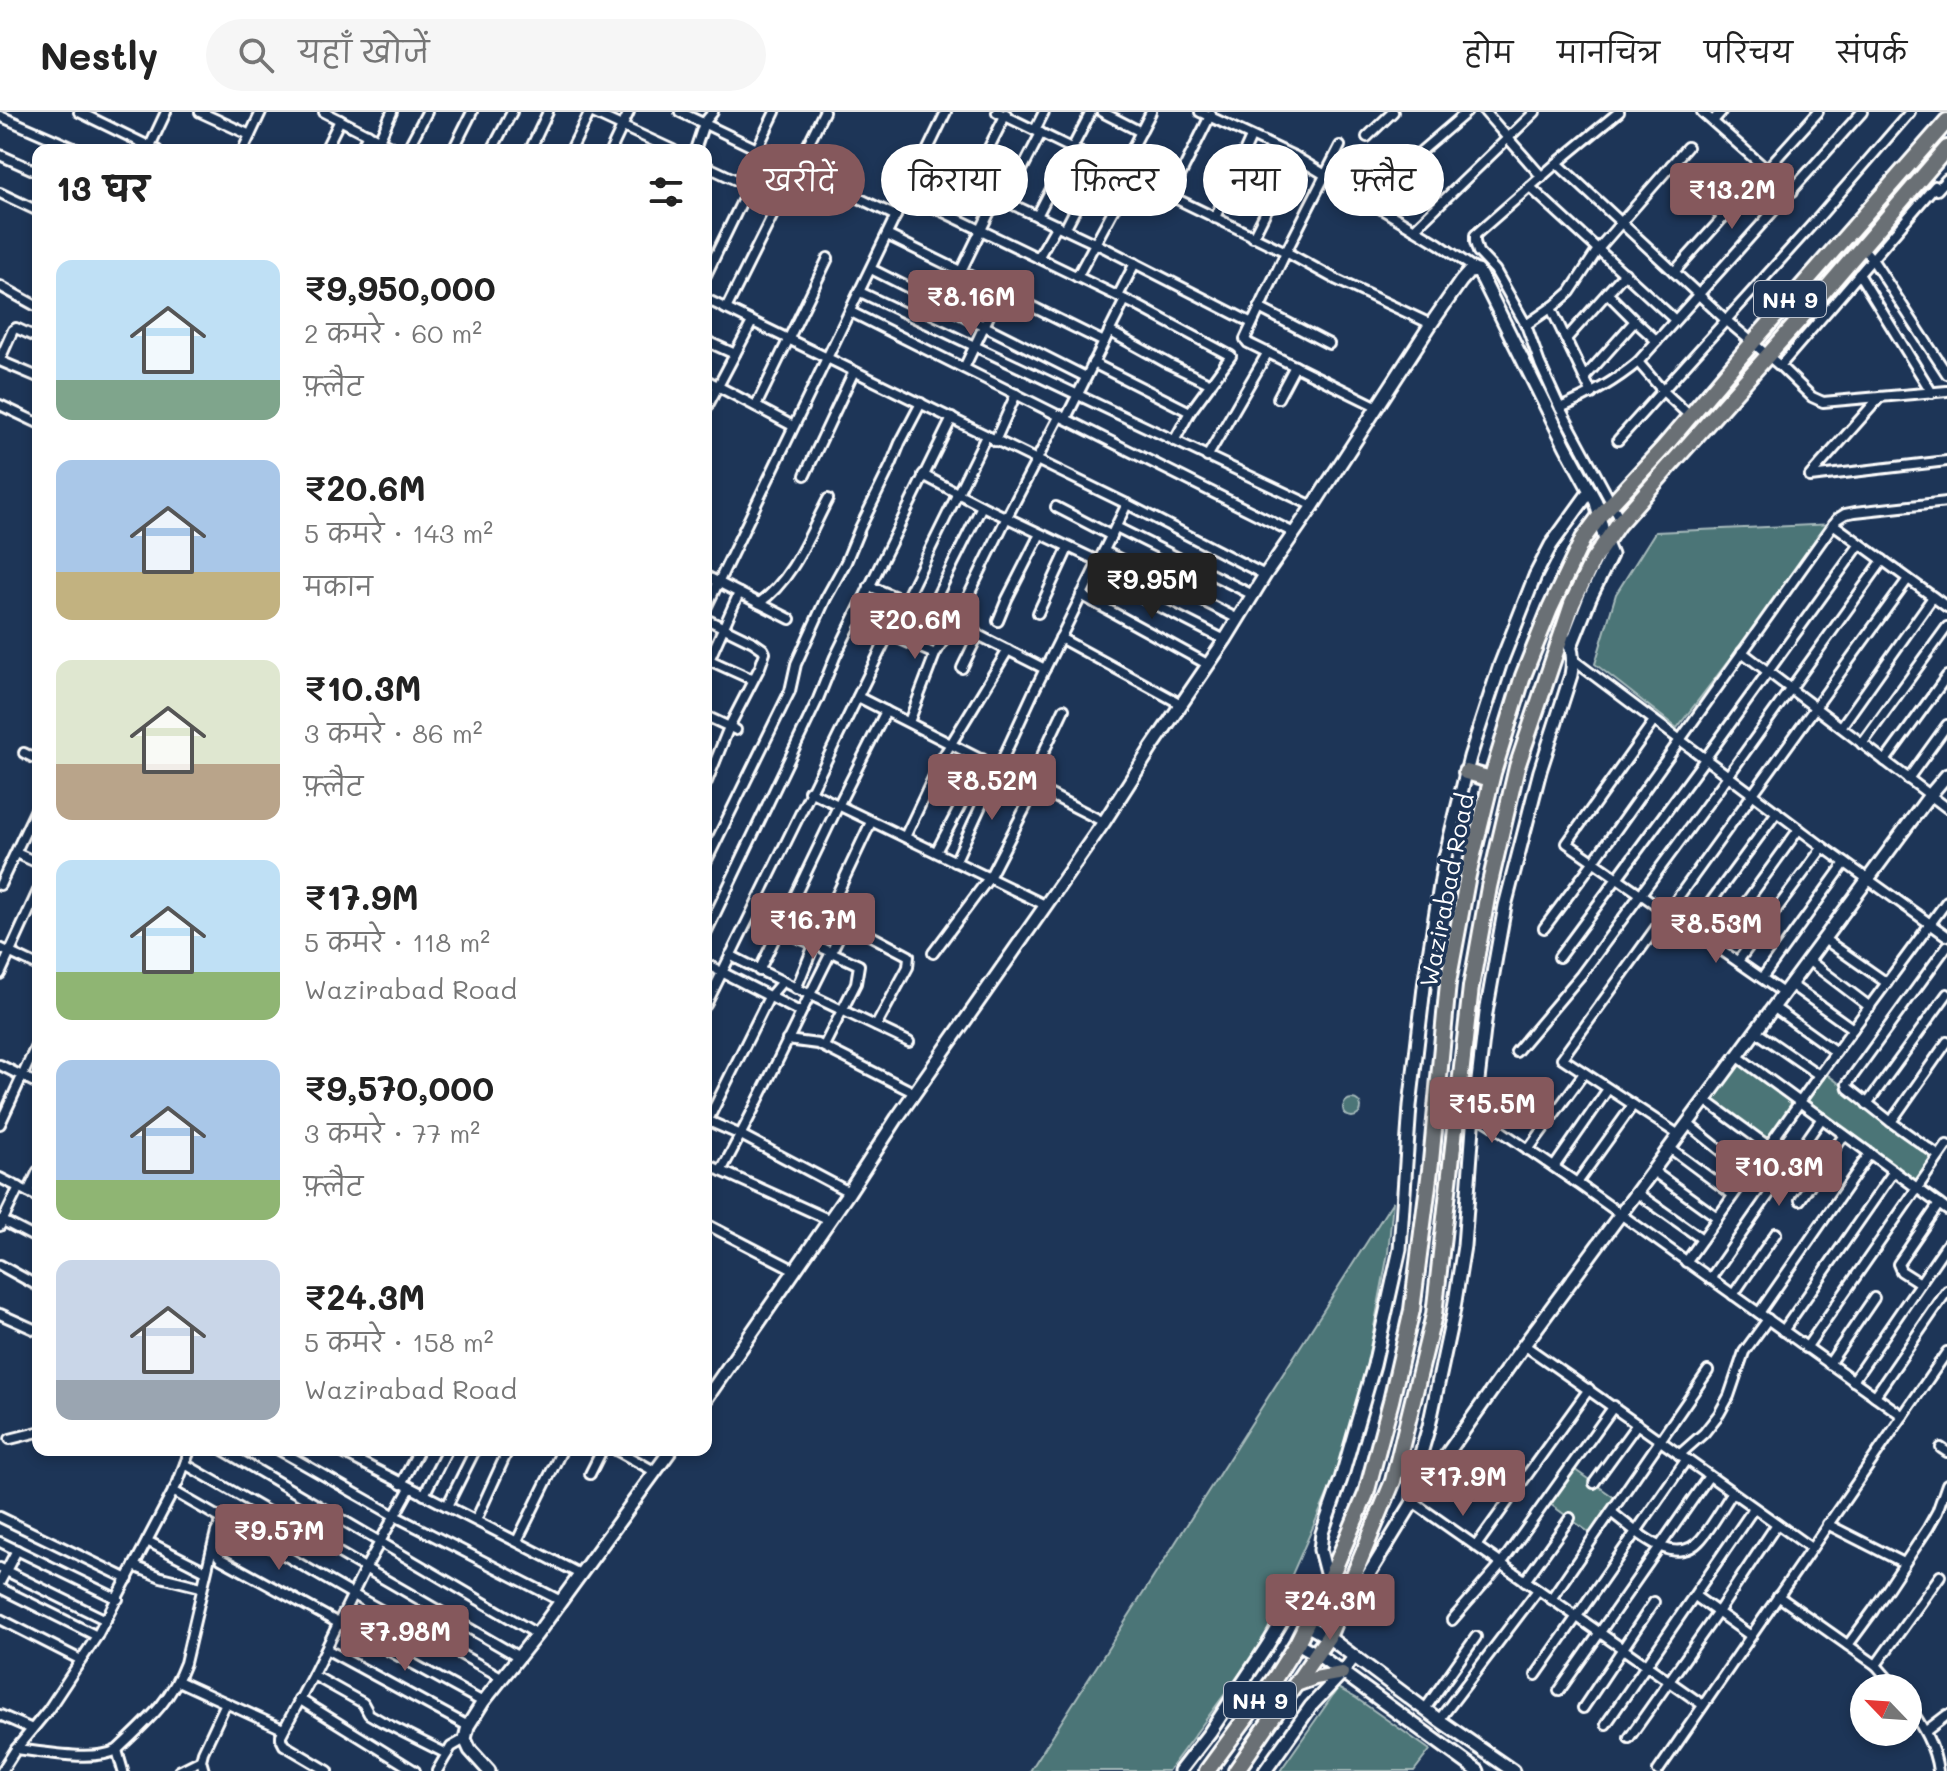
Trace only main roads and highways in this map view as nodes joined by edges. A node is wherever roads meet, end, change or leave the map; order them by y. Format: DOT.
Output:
graph roads {
  1 [pos="1947,121"];
  2 [pos="1947,148"];
  3 [pos="1547,616"];
  4 [pos="1567,641"];
  5 [pos="1466,772"];
  6 [pos="1491,779"];
  7 [pos="1342,1673"];
  8 [pos="1296,1685"];
  9 [pos="1207,1771"];
  10 [pos="1236,1771"];
  1 -- 3 [label="highway, Wazirabad Road / NH 9"];
  2 -- 4 [label="highway, Wazirabad Road / NH 9"];
  3 -- 4 [label="highway"];
  3 -- 6 [label="highway, Wazirabad Road / NH 9"];
  4 -- 8 [label="highway, Wazirabad Road / NH 9"];
  5 -- 6 [label="highway"];
  6 -- 9 [label="highway, Wazirabad Road / NH 9"];
  7 -- 8 [label="main road"];
  8 -- 10 [label="highway, Wazirabad Road / NH 9"];
}
